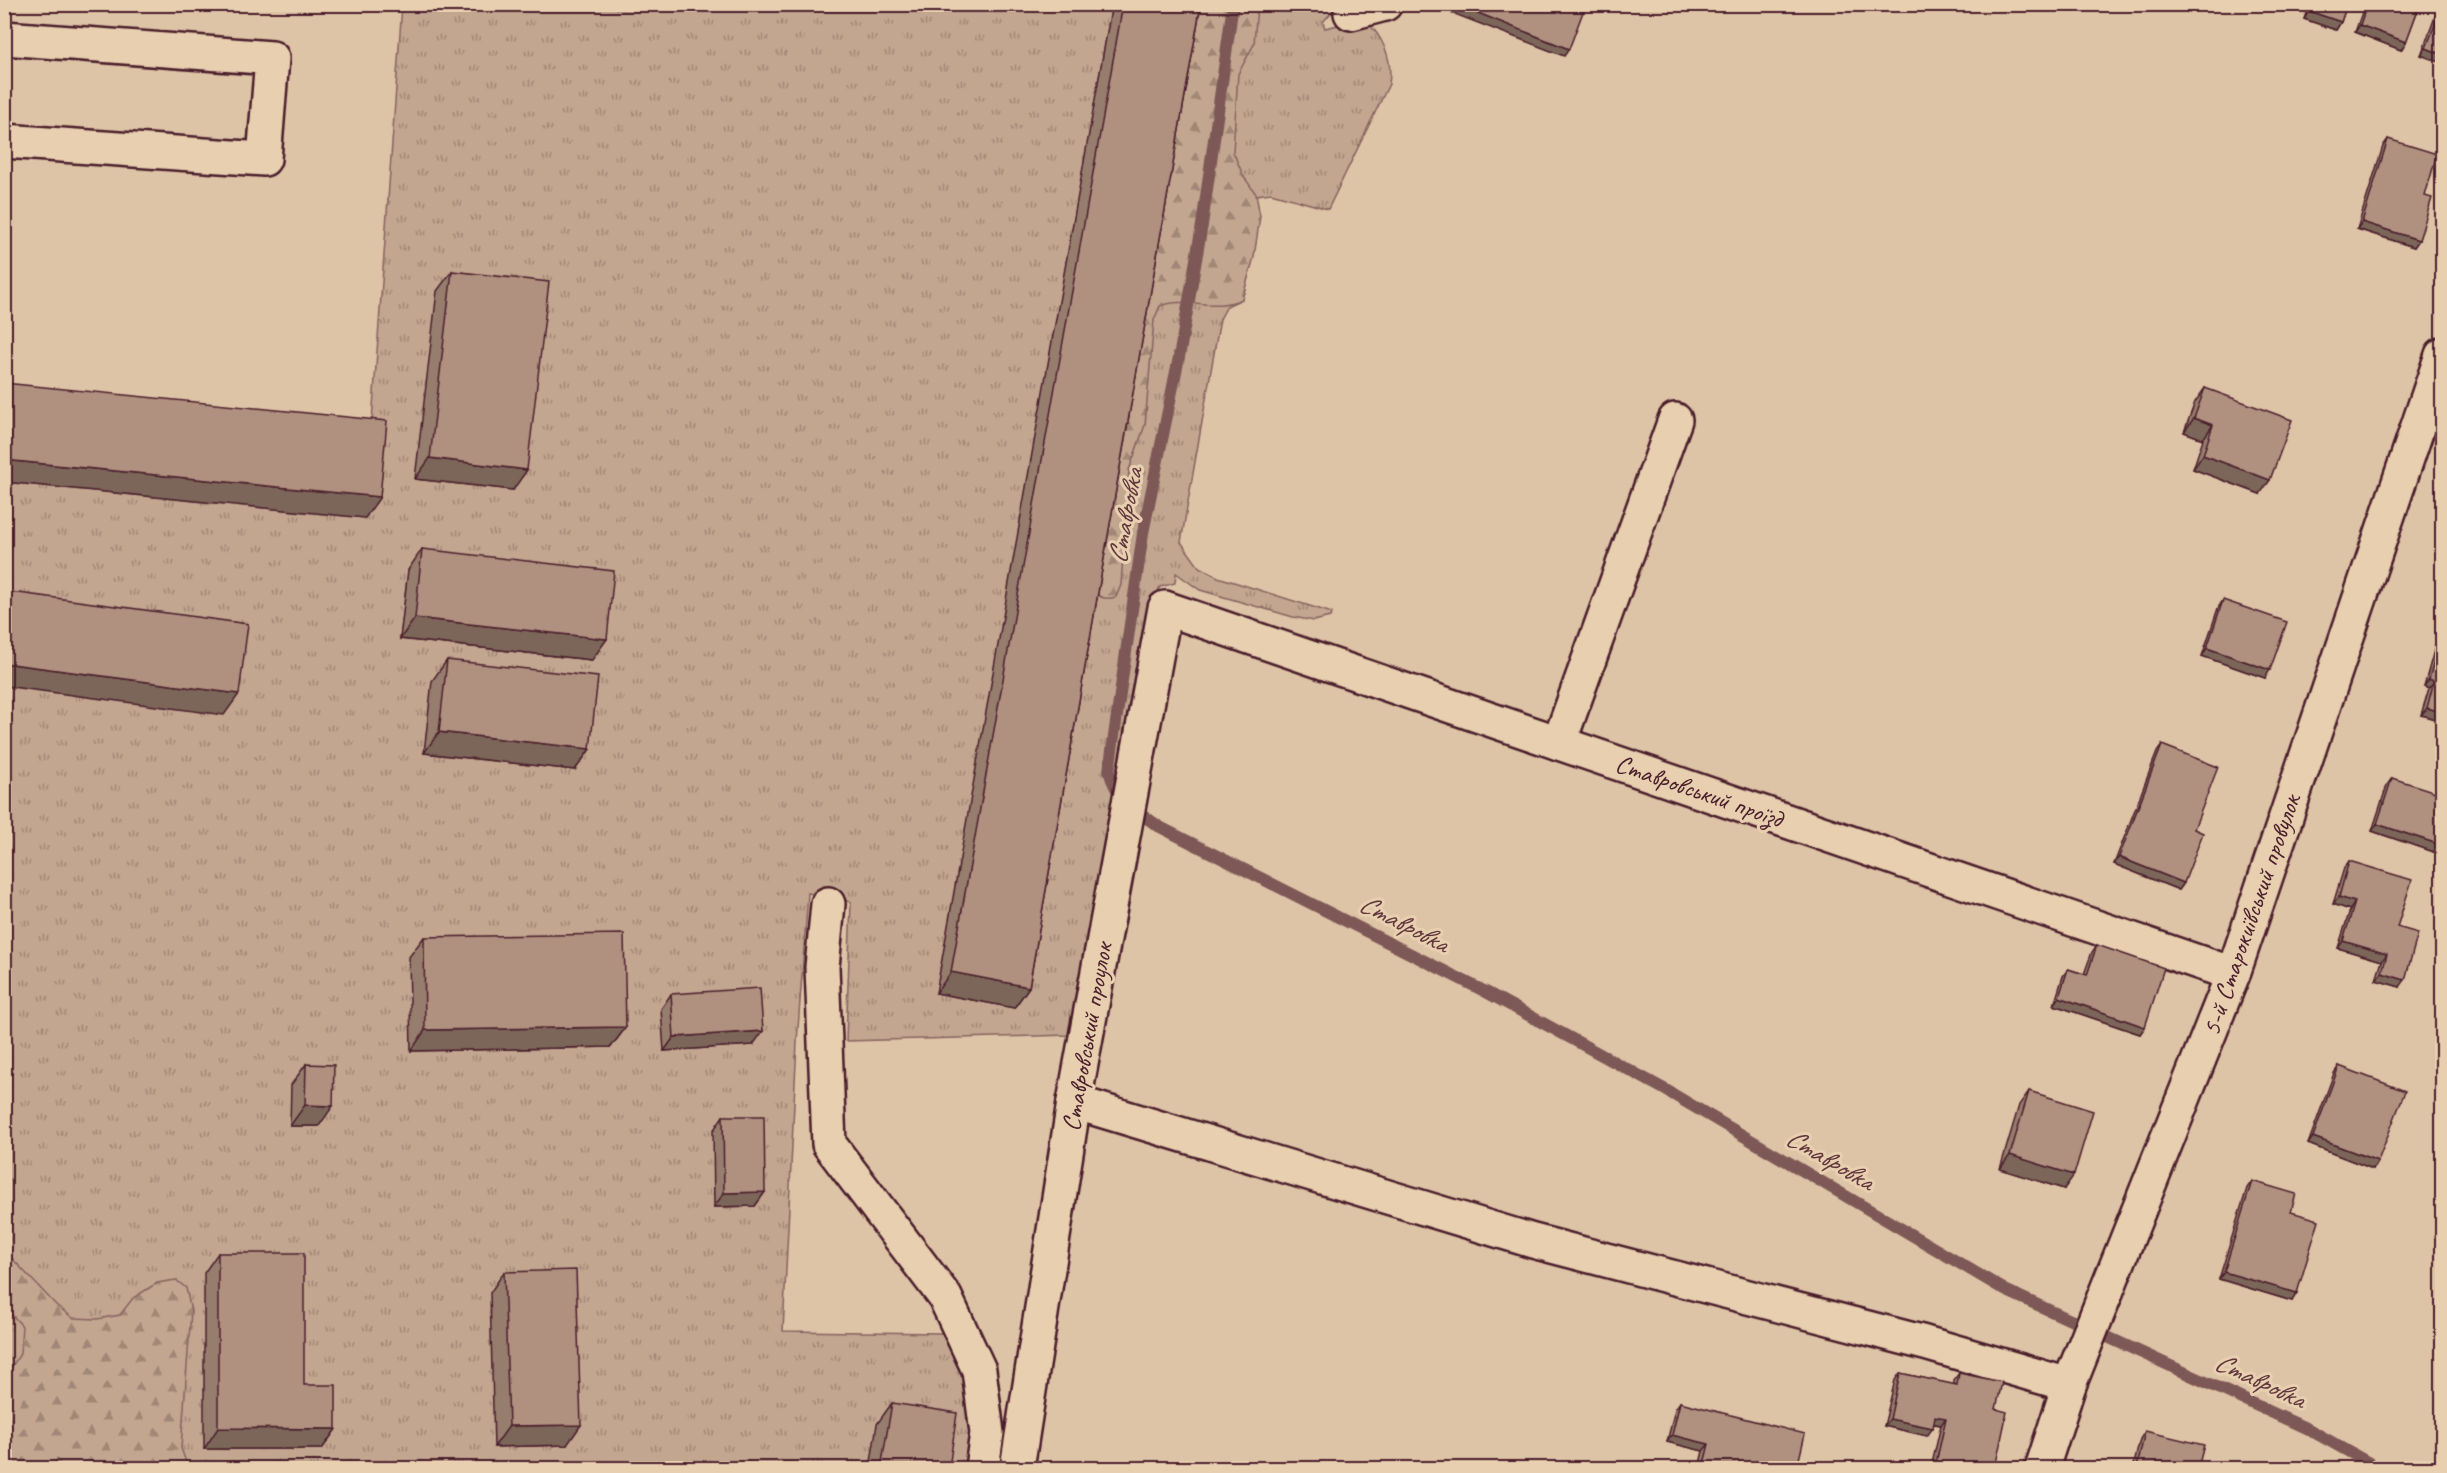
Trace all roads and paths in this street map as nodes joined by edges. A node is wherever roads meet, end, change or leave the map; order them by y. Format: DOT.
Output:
graph roads {
  1 [pos="1385,4"];
  2 [pos="1351,13"];
  3 [pos="4,38"];
  4 [pos="4,141"];
  5 [pos="2442,355"];
  6 [pos="1675,420"];
  7 [pos="1165,608"];
  8 [pos="1559,743"];
  9 [pos="828,904"];
  10 [pos="2233,974"];
  11 [pos="1074,1102"];
  12 [pos="2069,1385"];
  13 [pos="982,1468"];
  14 [pos="1017,1468"];
  15 [pos="2042,1468"];
  1 -- 2 [label="street"];
  3 -- 4 [label="street"];
  5 -- 10 [label="street, 5-й Старокиївський провулок"];
  6 -- 8 [label="street"];
  7 -- 8 [label="street, Ставровський проїзд"];
  7 -- 11 [label="street, Ставровський проулок"];
  8 -- 10 [label="street, Ставровський проїзд"];
  9 -- 13 [label="street"];
  10 -- 12 [label="street, 5-й Старокиївський провулок"];
  11 -- 12 [label="street"];
  11 -- 14 [label="street, Ставровський проулок"];
  12 -- 15 [label="street, 5-й Старокиївський провулок"];
}
